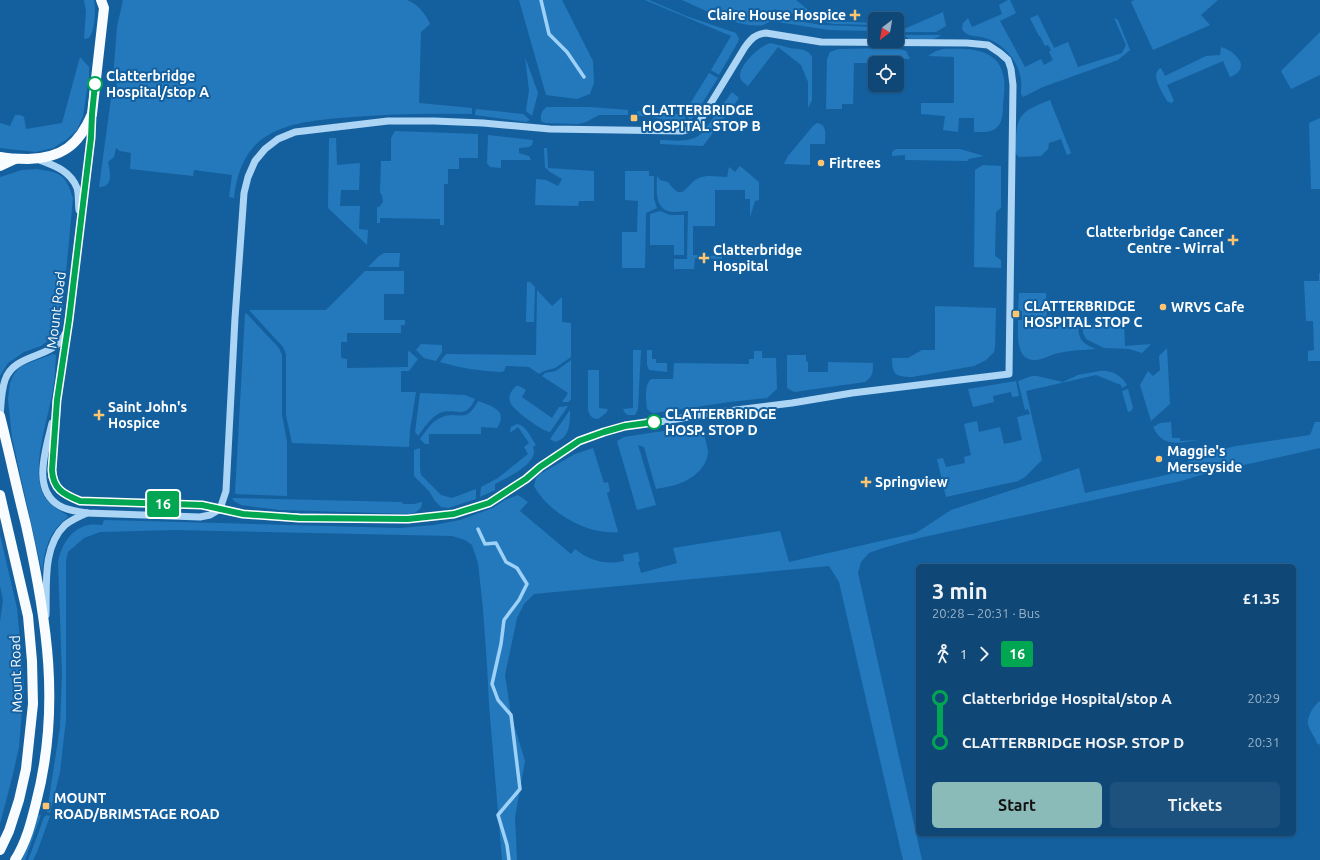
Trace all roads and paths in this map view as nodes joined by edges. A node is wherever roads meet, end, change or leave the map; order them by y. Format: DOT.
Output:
graph roads {
  1 [pos="105,3"];
  2 [pos="92,114"];
  3 [pos="0,157"];
  4 [pos="16,159"];
  5 [pos="35,159"];
  6 [pos="0,166"];
  7 [pos="80,222"];
  8 [pos="68,329"];
  9 [pos="57,400"];
  10 [pos="0,416"];
  11 [pos="0,495"];
  12 [pos="220,509"];
  13 [pos="87,513"];
  14 [pos="46,630"];
  15 [pos="0,850"];
  16 [pos="15,860"];
  1 -- 2 [label="main road"];
  2 -- 5 [label="main road"];
  2 -- 7 [label="street, Mount Road"];
  3 -- 4 [label="main road"];
  4 -- 5 [label="main road"];
  4 -- 6 [label="main road"];
  5 -- 7 [label="street, Mount Road"];
  7 -- 8 [label="street, Mount Road"];
  8 -- 9 [label="street, Mount Road"];
  8 -- 10 [label="street"];
  9 -- 12 [label="street, Mount Road"];
  9 -- 13 [label="street, Mount Road"];
  10 -- 14 [label="main road"];
  11 -- 15 [label="main road, Mount Road"];
  12 -- 12 [label="street"];
  12 -- 13 [label="street, Mount Road"];
  13 -- 14 [label="street"];
  14 -- 16 [label="main road"];
}
